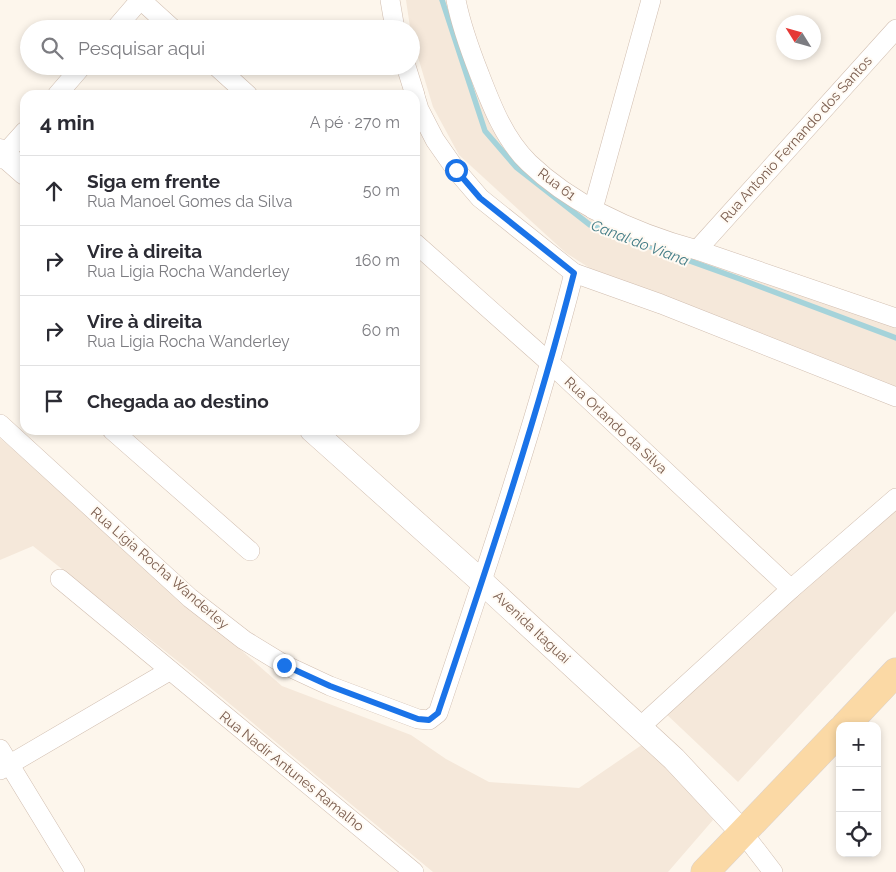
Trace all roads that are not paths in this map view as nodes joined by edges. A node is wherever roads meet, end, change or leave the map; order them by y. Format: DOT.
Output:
graph roads {
  1 [pos="141,0"];
  2 [pos="390,0"];
  3 [pos="456,0"];
  4 [pos="651,0"];
  5 [pos="123,20"];
  6 [pos="164,20"];
  7 [pos="393,20"];
  8 [pos="896,29"];
  9 [pos="74,75"];
  10 [pos="226,75"];
  11 [pos="409,75"];
  12 [pos="61,90"];
  13 [pos="242,90"];
  14 [pos="413,90"];
  15 [pos="420,111"];
  16 [pos="20,136"];
  17 [pos="1,155"];
  18 [pos="20,169"];
  19 [pos="593,209"];
  20 [pos="420,247"];
  21 [pos="697,250"];
  22 [pos="574,273"];
  23 [pos="896,318"];
  24 [pos="551,364"];
  25 [pos="896,397"];
  26 [pos="0,424"];
  27 [pos="118,435"];
  28 [pos="318,435"];
  29 [pos="896,498"];
  30 [pos="250,551"];
  31 [pos="60,579"];
  32 [pos="482,582"];
  33 [pos="791,589"];
  34 [pos="169,671"];
  35 [pos="896,672"];
  36 [pos="849,722"];
  37 [pos="644,731"];
  38 [pos="836,735"];
  39 [pos="0,748"];
  40 [pos="5,768"];
  41 [pos="743,833"];
  42 [pos="396,865"];
  43 [pos="75,872"];
  44 [pos="414,872"];
  45 [pos="705,872"];
  46 [pos="773,872"];
  1 -- 5 [label="street"];
  1 -- 6 [label="street"];
  2 -- 7 [label="street"];
  3 -- 19 [label="street, Rua 61"];
  4 -- 19 [label="street"];
  8 -- 21 [label="street, Rua Antonio Fernando dos Santos"];
  9 -- 12 [label="street"];
  10 -- 13 [label="street"];
  11 -- 14 [label="street"];
  15 -- 22 [label="street"];
  16 -- 17 [label="street"];
  17 -- 18 [label="street"];
  19 -- 21 [label="street, Rua 61"];
  20 -- 24 [label="street, Rua Orlando da Silva"];
  21 -- 23 [label="street, Rua 61"];
  22 -- 24 [label="street, Rua Ligia Rocha Wanderley"];
  22 -- 25 [label="street"];
  24 -- 32 [label="street, Rua Ligia Rocha Wanderley"];
  24 -- 33 [label="street, Rua Orlando da Silva"];
  26 -- 32 [label="street, Rua Ligia Rocha Wanderley"];
  27 -- 30 [label="street"];
  28 -- 32 [label="street, Avenida Itaguai"];
  29 -- 33 [label="street"];
  31 -- 34 [label="street, Rua Nadir Antunes Ramalho"];
  32 -- 37 [label="street, Avenida Itaguai"];
  33 -- 37 [label="street"];
  34 -- 40 [label="street"];
  34 -- 42 [label="street, Rua Nadir Antunes Ramalho"];
  35 -- 36 [label="main road"];
  37 -- 41 [label="street, Avenida Itaguai"];
  38 -- 41 [label="main road"];
  39 -- 40 [label="street"];
  40 -- 43 [label="street"];
  41 -- 45 [label="main road"];
  41 -- 46 [label="street"];
  42 -- 44 [label="street, Rua Nadir Antunes Ramalho"];
}
